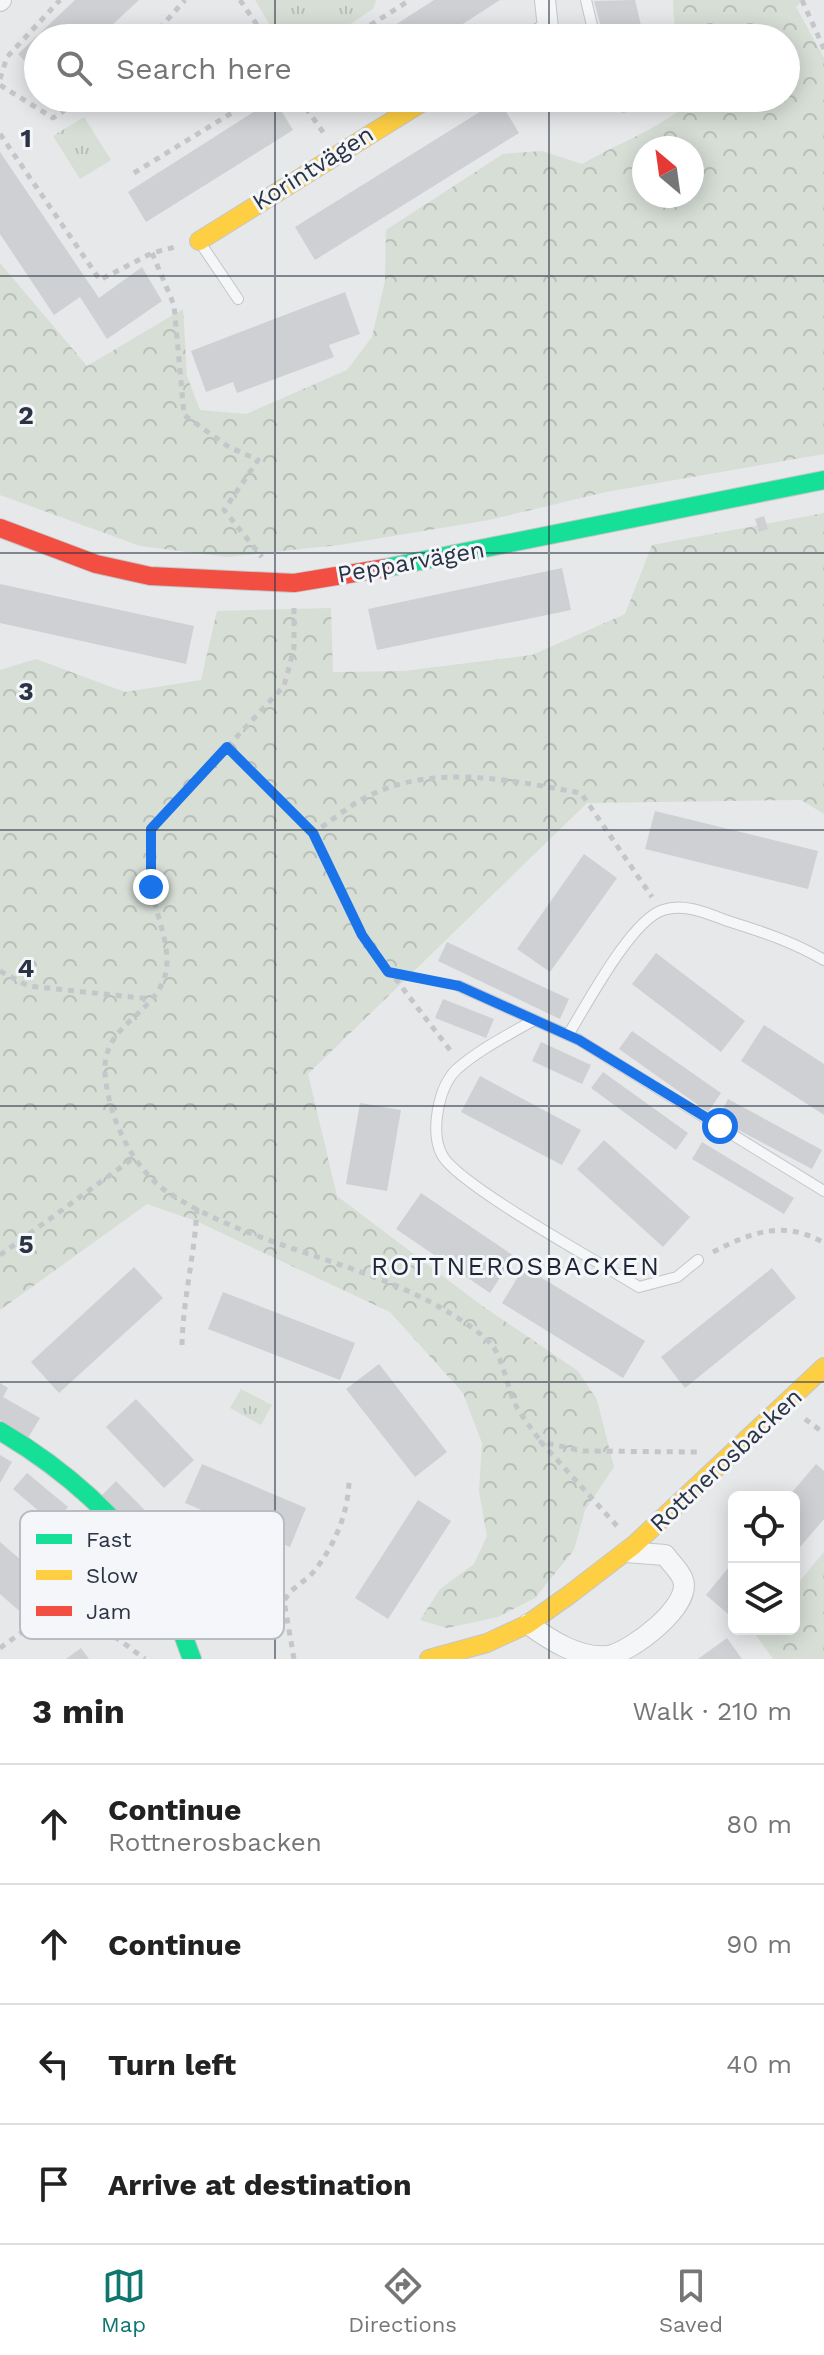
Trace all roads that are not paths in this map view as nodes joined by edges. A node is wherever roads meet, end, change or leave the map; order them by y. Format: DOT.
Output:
graph roads {
  1 [pos="545,0"];
  2 [pos="586,0"];
  3 [pos="541,24"];
  4 [pos="592,24"];
  5 [pos="405,112"];
  6 [pos="199,241"];
  7 [pos="238,299"];
  8 [pos="824,480"];
  9 [pos="0,528"];
  10 [pos="824,960"];
  11 [pos="459,986"];
  12 [pos="534,1020"];
  13 [pos="568,1035"];
  14 [pos="824,1191"];
  15 [pos="698,1260"];
  16 [pos="824,1367"];
  17 [pos="0,1431"];
  18 [pos="99,1511"];
  19 [pos="630,1548"];
  20 [pos="528,1624"];
  21 [pos="184,1639"];
  22 [pos="192,1659"];
  23 [pos="429,1659"];
  1 -- 3 [label="street"];
  2 -- 4 [label="lane"];
  5 -- 6 [label="street, Korintvägen"];
  6 -- 7 [label="lane"];
  8 -- 9 [label="street, Pepparvägen"];
  10 -- 13 [label="lane"];
  11 -- 12 [label="lane"];
  12 -- 13 [label="lane"];
  12 -- 15 [label="lane"];
  13 -- 14 [label="lane"];
  16 -- 19 [label="street, Rottnerosbacken"];
  17 -- 18 [label="street"];
  19 -- 20 [label="street, Rottnerosbacken"];
  19 -- 20 [label="street, Rottnerosbacken"];
  20 -- 23 [label="street, Rottnerosbacken"];
  21 -- 22 [label="street"];
}
